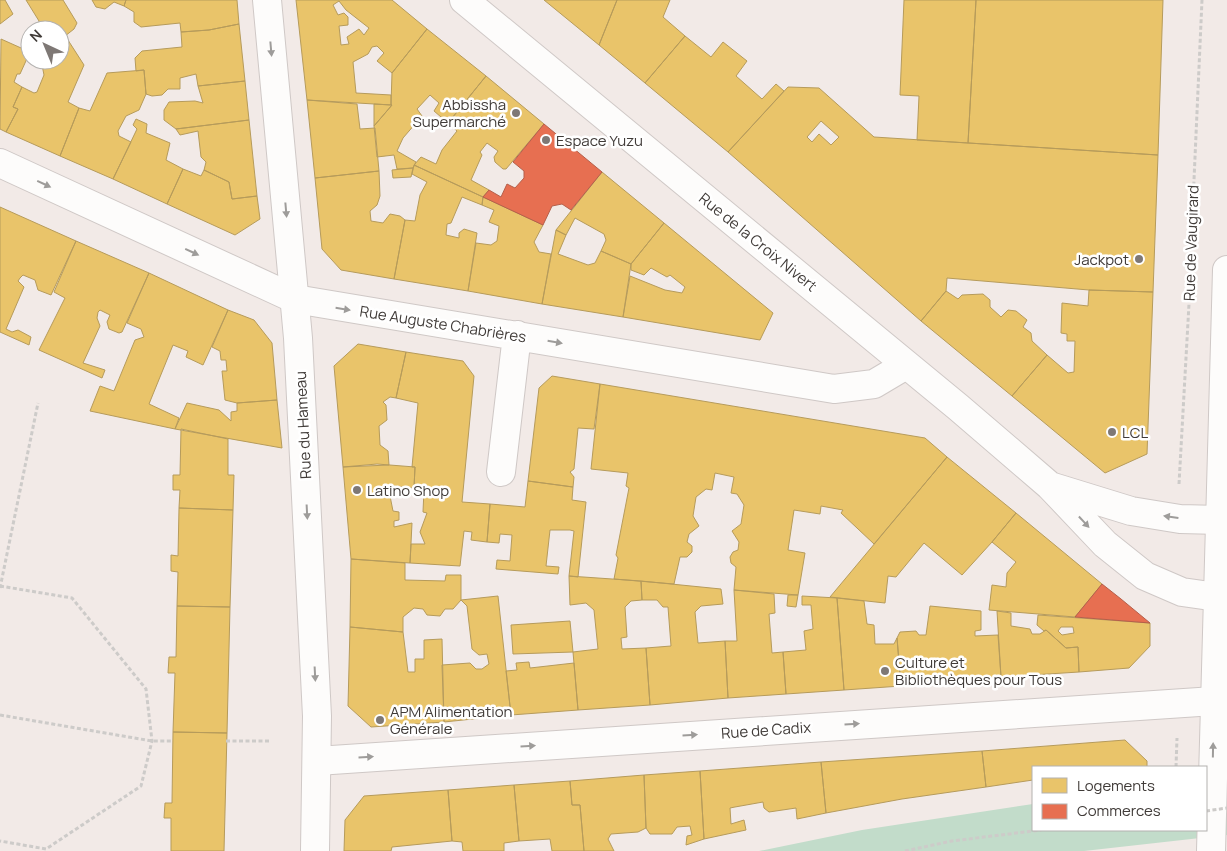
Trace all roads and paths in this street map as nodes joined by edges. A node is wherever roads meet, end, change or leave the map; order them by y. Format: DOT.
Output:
graph roads {
  1 [pos="267,0"];
  2 [pos="464,0"];
  3 [pos="1202,0"];
  4 [pos="0,163"];
  5 [pos="1227,270"];
  6 [pos="1190,272"];
  7 [pos="1190,282"];
  8 [pos="294,299"];
  9 [pos="517,335"];
  10 [pos="1226,353"];
  11 [pos="906,365"];
  12 [pos="38,403"];
  13 [pos="501,472"];
  14 [pos="1179,485"];
  15 [pos="1050,486"];
  16 [pos="1220,520"];
  17 [pos="0,587"];
  18 [pos="1217,597"];
  19 [pos="1214,701"];
  20 [pos="0,715"];
  21 [pos="1176,740"];
  22 [pos="152,741"];
  23 [pos="173,741"];
  24 [pos="226,741"];
  25 [pos="271,741"];
  26 [pos="318,761"];
  27 [pos="1176,766"];
  28 [pos="1227,808"];
  29 [pos="1207,810"];
  30 [pos="1032,831"];
  31 [pos="0,841"];
  32 [pos="44,850"];
  33 [pos="315,851"];
  34 [pos="905,851"];
  35 [pos="1210,851"];
  1 -- 8 [label="street, Rue du Hameau, one-way"];
  2 -- 11 [label="street, Rue de la Croix Nivert"];
  3 -- 6 [label="path, Rue de Vaugirard"];
  4 -- 8 [label="street, Rue Auguste Chabrières, one-way"];
  5 -- 10 [label="street"];
  7 -- 14 [label="path, Rue de Vaugirard"];
  8 -- 9 [label="street, Rue Auguste Chabrières, one-way"];
  8 -- 26 [label="street, Rue du Hameau, one-way"];
  9 -- 11 [label="street, Rue Auguste Chabrières, one-way"];
  9 -- 13 [label="street"];
  10 -- 16 [label="street"];
  11 -- 15 [label="street, Rue de la Croix Nivert"];
  12 -- 17 [label="path"];
  16 -- 15 [label="street, Rue de la Croix Nivert, one-way"];
  15 -- 18 [label="street, Rue de la Croix Nivert, one-way"];
  16 -- 18 [label="street"];
  17 -- 22 [label="path"];
  18 -- 19 [label="street"];
  26 -- 19 [label="street, Rue de Cadix, one-way"];
  35 -- 19 [label="street, one-way"];
  20 -- 22 [label="path"];
  21 -- 27 [label="path"];
  22 -- 23 [label="path"];
  22 -- 32 [label="path"];
  24 -- 25 [label="path"];
  26 -- 33 [label="street, Rue du Hameau"];
  28 -- 29 [label="path, bridge"];
  30 -- 34 [label="path"];
  31 -- 32 [label="path"];
}
